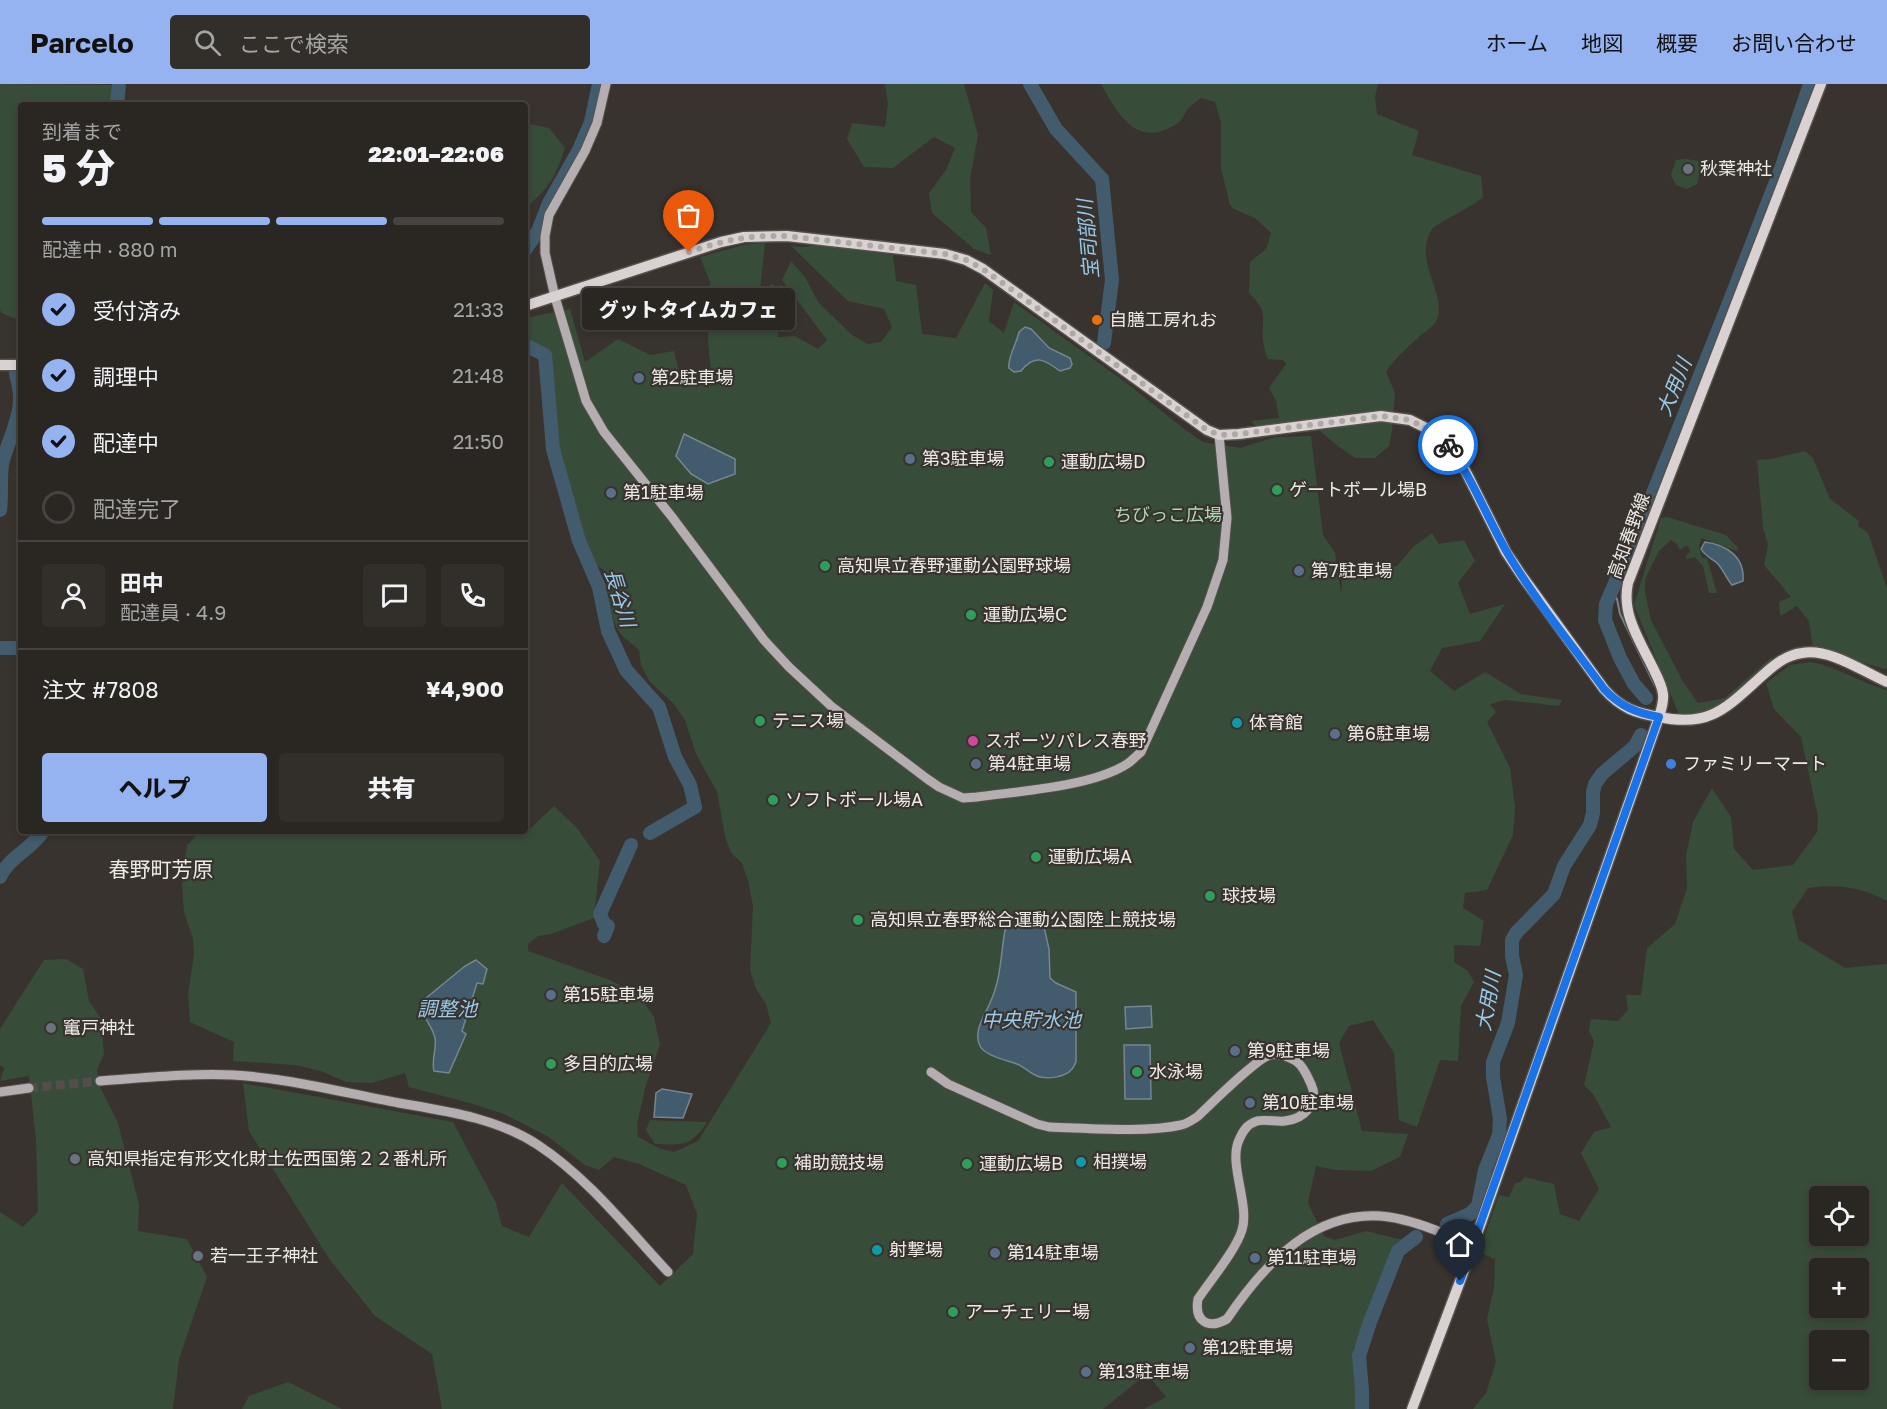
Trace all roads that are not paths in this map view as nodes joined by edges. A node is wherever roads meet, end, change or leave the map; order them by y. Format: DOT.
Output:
graph roads {
  1 [pos="606,84"];
  2 [pos="1821,84"];
  3 [pos="555,297"];
  4 [pos="528,305"];
  5 [pos="0,365"];
  6 [pos="18,365"];
  7 [pos="1219,435"];
  8 [pos="1887,682"];
  9 [pos="1659,717"];
  10 [pos="931,1072"];
  11 [pos="100,1081"];
  12 [pos="29,1088"];
  13 [pos="0,1092"];
  14 [pos="1473,1244"];
  15 [pos="668,1272"];
  16 [pos="1412,1409"];
  1 -- 3 [label="street"];
  2 -- 9 [label="main road, 高知春野線"];
  3 -- 4 [label="main road"];
  3 -- 7 [label="main road"];
  3 -- 7 [label="street"];
  5 -- 6 [label="main road"];
  7 -- 9 [label="main road"];
  8 -- 9 [label="main road"];
  9 -- 14 [label="main road, 高知春野線"];
  10 -- 14 [label="street"];
  11 -- 15 [label="street"];
  12 -- 13 [label="street"];
  14 -- 16 [label="main road, 高知春野線"];
}
